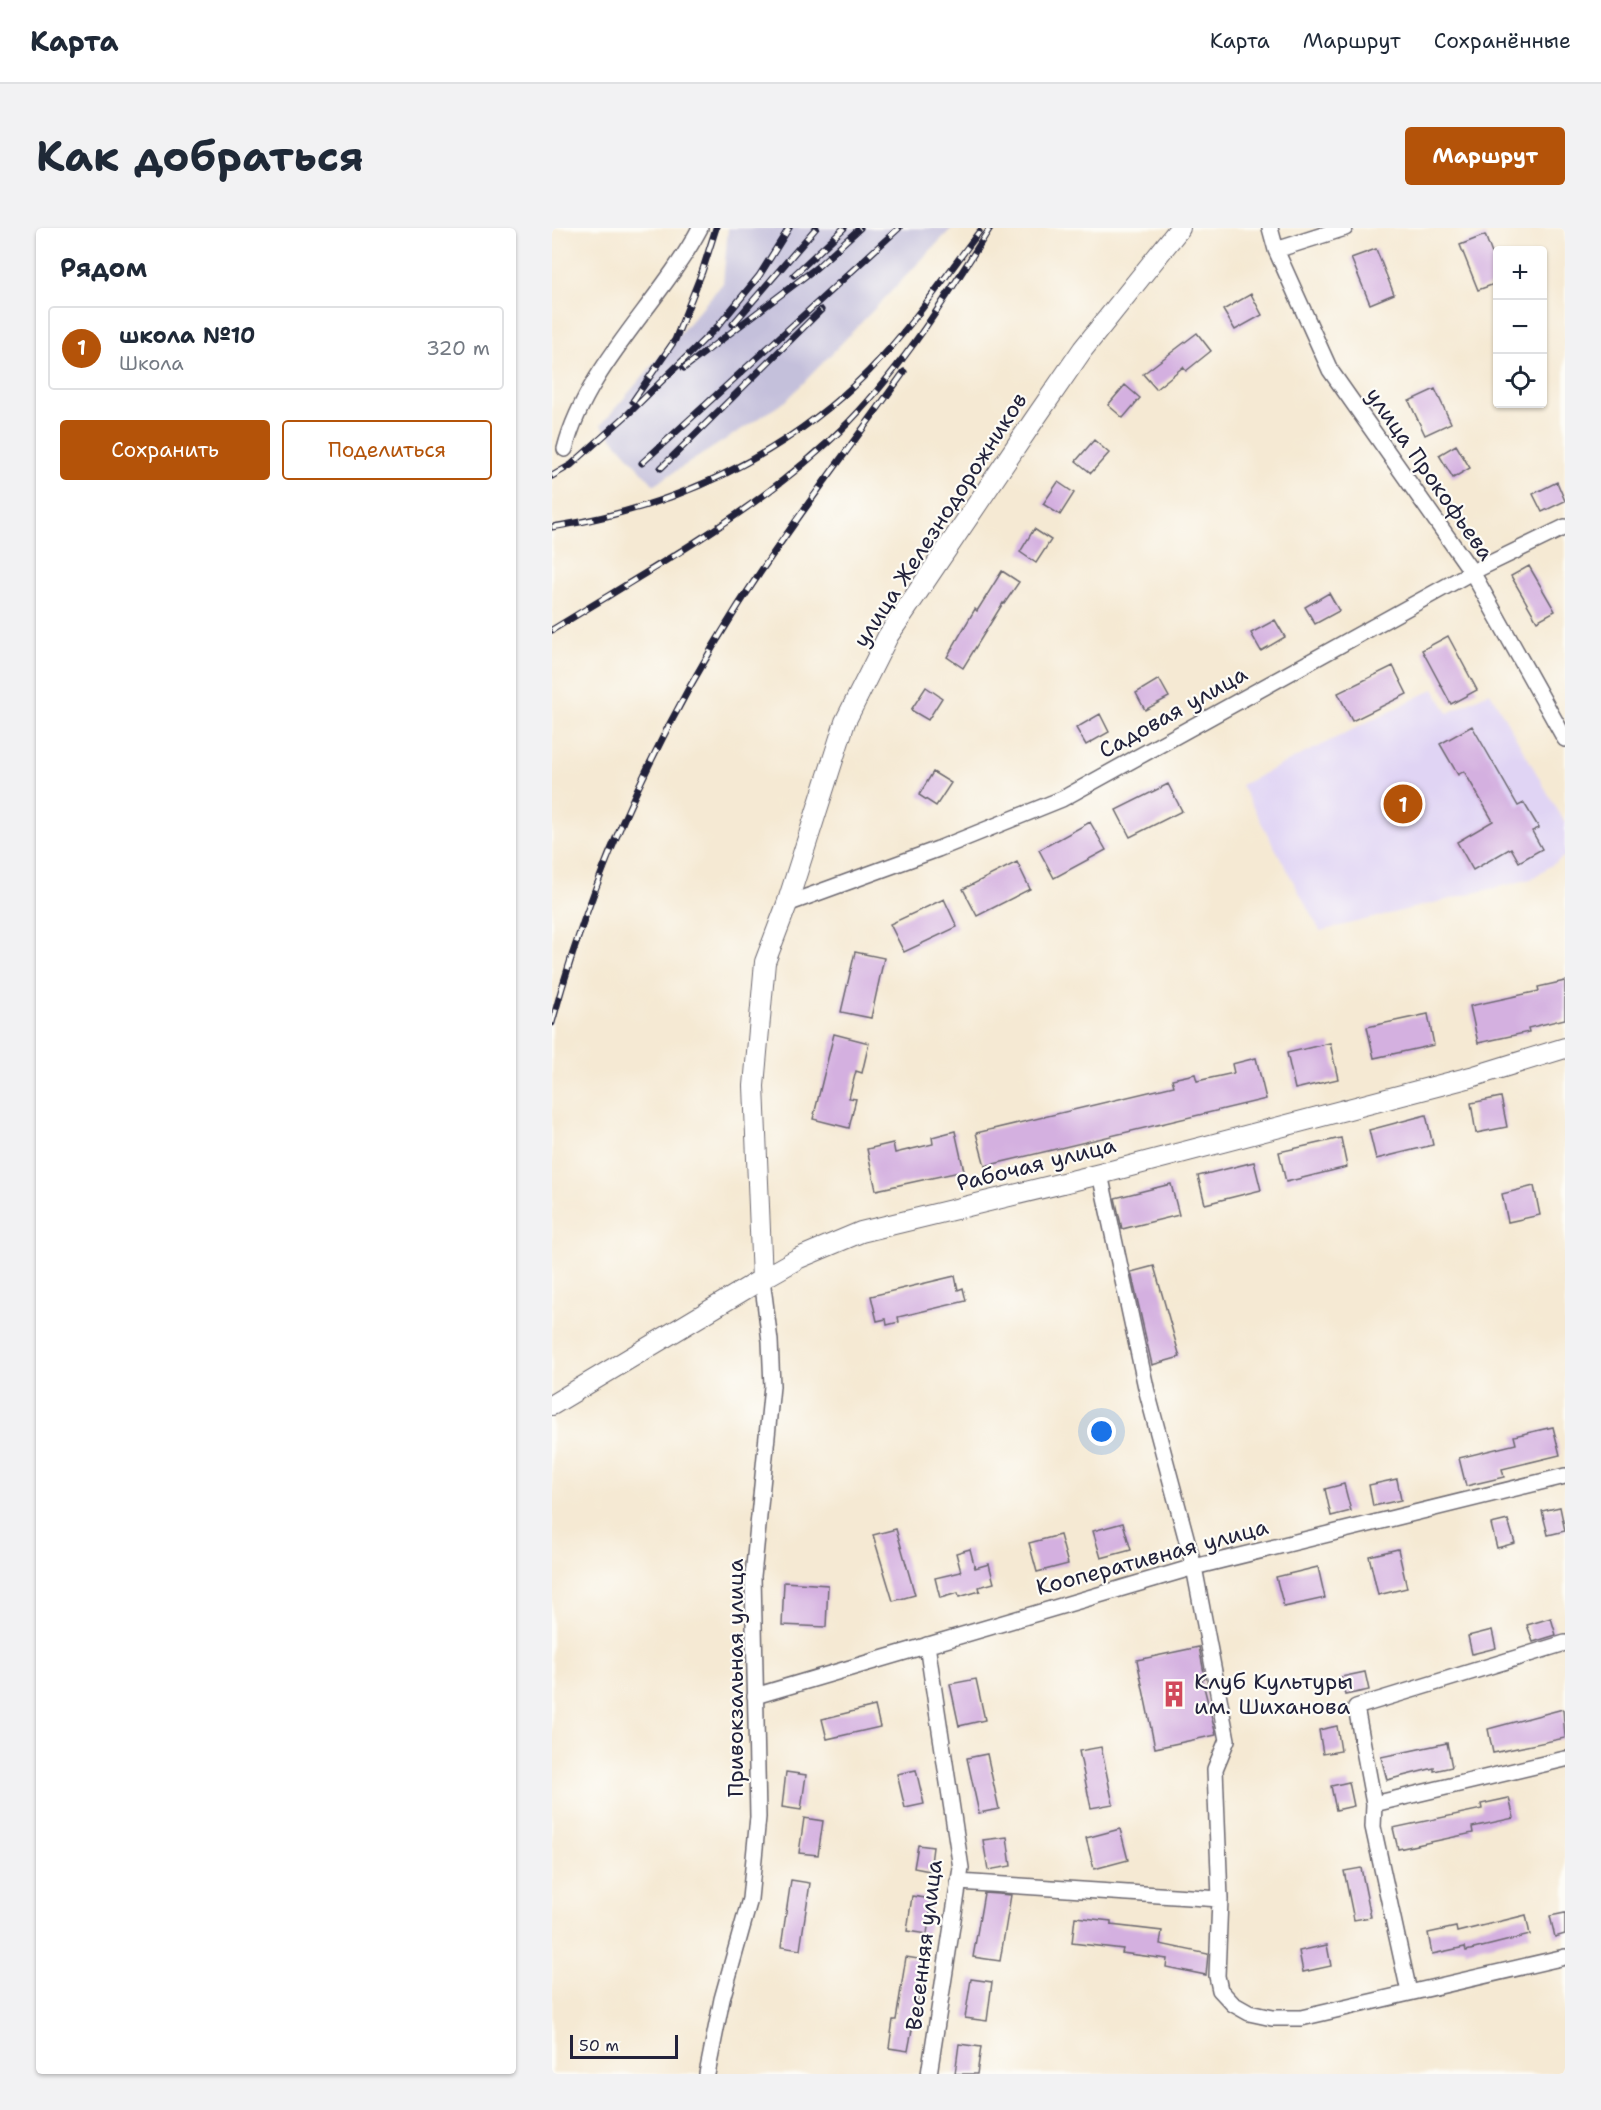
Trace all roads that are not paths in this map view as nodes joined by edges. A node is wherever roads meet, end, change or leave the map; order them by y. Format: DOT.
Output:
graph roads {
  1 [pos="700,228"];
  2 [pos="1180,228"];
  3 [pos="1270,228"];
  4 [pos="1345,228"];
  5 [pos="1276,250"];
  6 [pos="565,449"];
  7 [pos="1565,527"];
  8 [pos="1472,572"];
  9 [pos="1565,739"];
  10 [pos="787,904"];
  11 [pos="1565,1048"];
  12 [pos="1100,1174"];
  13 [pos="762,1278"];
  14 [pos="556,1402"];
  15 [pos="1565,1476"];
  16 [pos="1194,1567"];
  17 [pos="1565,1643"];
  18 [pos="927,1645"];
  19 [pos="755,1696"];
  20 [pos="1565,1759"];
  21 [pos="1374,1804"];
  22 [pos="958,1882"];
  23 [pos="1220,1899"];
  24 [pos="1565,1957"];
  25 [pos="1408,1992"];
  26 [pos="707,2074"];
  27 [pos="929,2074"];
  1 -- 6 [label="street"];
  2 -- 10 [label="street, улица Железнодорожников"];
  3 -- 5 [label="street, улица Прокофьева"];
  4 -- 5 [label="street"];
  5 -- 8 [label="street, улица Прокофьева"];
  7 -- 8 [label="street, Садовая улица"];
  8 -- 9 [label="street, улица Прокофьева"];
  8 -- 10 [label="street, Садовая улица"];
  10 -- 13 [label="street, улица Железнодорожников"];
  11 -- 12 [label="street, Рабочая улица"];
  12 -- 13 [label="street, Рабочая улица"];
  12 -- 16 [label="street"];
  13 -- 14 [label="street, Рабочая улица"];
  13 -- 19 [label="street, Привокзальная улица"];
  15 -- 16 [label="street, Кооперативная улица"];
  16 -- 18 [label="street, Кооперативная улица"];
  16 -- 23 [label="street"];
  17 -- 21 [label="street"];
  18 -- 19 [label="street, Кооперативная улица"];
  18 -- 22 [label="street, Весенняя улица"];
  19 -- 26 [label="street, Привокзальная улица"];
  20 -- 21 [label="street"];
  21 -- 25 [label="street"];
  22 -- 23 [label="street"];
  22 -- 27 [label="street, Весенняя улица"];
  23 -- 25 [label="street"];
  24 -- 25 [label="street"];
}
